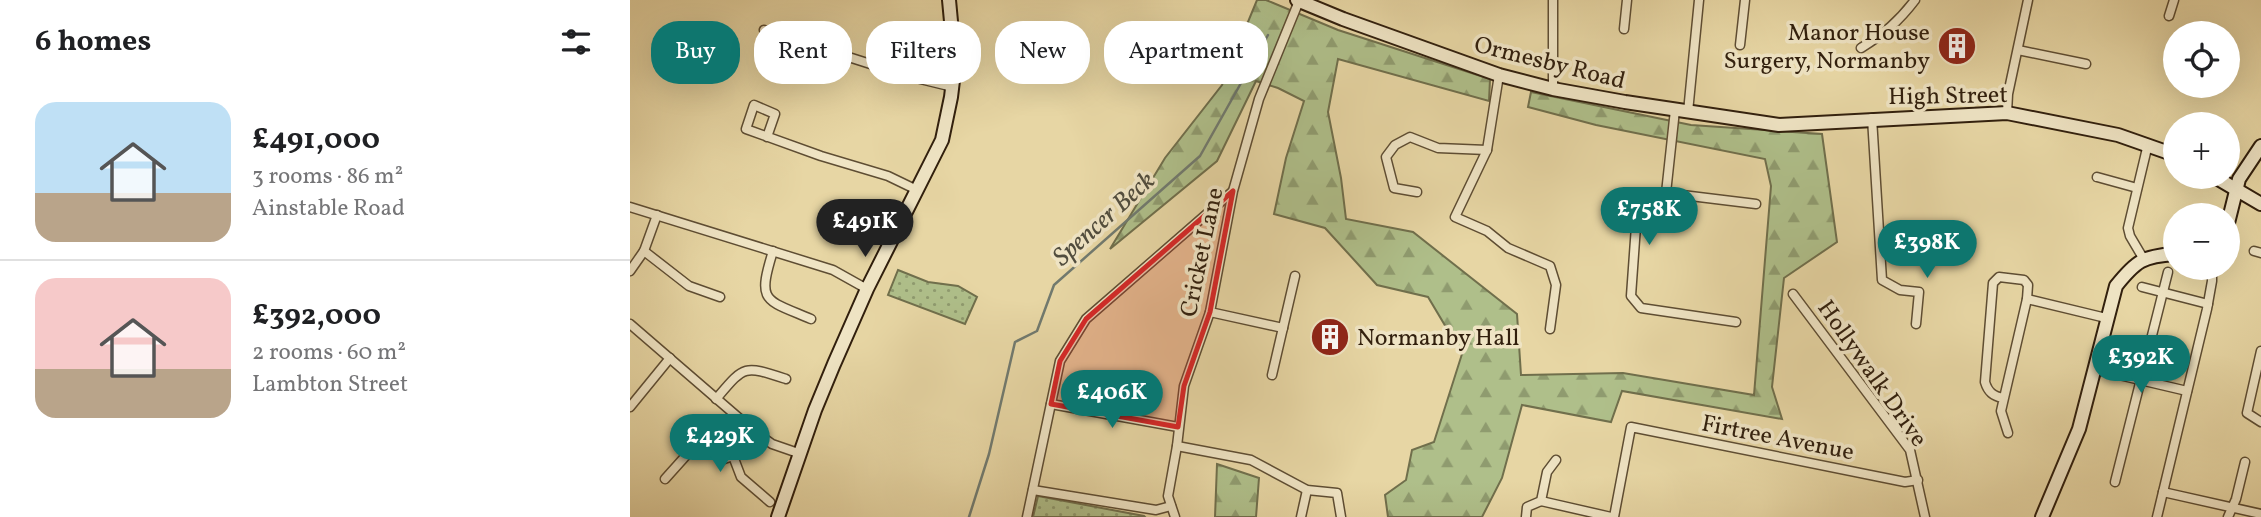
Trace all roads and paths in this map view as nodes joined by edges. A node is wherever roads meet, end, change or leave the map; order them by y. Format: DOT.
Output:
graph roads {
  1 [pos="949,0"];
  2 [pos="1298,0"];
  3 [pos="1553,0"];
  4 [pos="1627,0"];
  5 [pos="1699,0"];
  6 [pos="1745,0"];
  7 [pos="1915,0"];
  8 [pos="2028,0"];
  9 [pos="2174,0"];
  10 [pos="2169,16"];
  11 [pos="1624,29"];
  12 [pos="1740,45"];
  13 [pos="1861,48"];
  14 [pos="2018,50"];
  15 [pos="852,58"];
  16 [pos="2086,64"];
  17 [pos="1499,75"];
  18 [pos="953,87"];
  19 [pos="1553,89"];
  20 [pos="1682,111"];
  21 [pos="2007,113"];
  22 [pos="1872,118"];
  23 [pos="1800,125"];
  24 [pos="767,137"];
  25 [pos="2148,144"];
  26 [pos="2261,146"];
  27 [pos="1487,150"];
  28 [pos="2163,150"];
  29 [pos="2097,177"];
  30 [pos="2240,178"];
  31 [pos="2137,188"];
  32 [pos="2236,189"];
  33 [pos="917,190"];
  34 [pos="1233,191"];
  35 [pos="1417,192"];
  36 [pos="1666,193"];
  37 [pos="2233,203"];
  38 [pos="1756,204"];
  39 [pos="2261,204"];
  40 [pos="630,206"];
  41 [pos="657,215"];
  42 [pos="644,251"];
  43 [pos="773,251"];
  44 [pos="2163,255"];
  45 [pos="2143,258"];
  46 [pos="630,271"];
  47 [pos="1296,276"];
  48 [pos="2166,280"];
  49 [pos="2211,280"];
  50 [pos="2142,287"];
  51 [pos="867,289"];
  52 [pos="2162,292"];
  53 [pos="1793,294"];
  54 [pos="720,297"];
  55 [pos="2027,299"];
  56 [pos="2208,304"];
  57 [pos="1210,312"];
  58 [pos="2106,318"];
  59 [pos="811,319"];
  60 [pos="1736,322"];
  61 [pos="630,324"];
  62 [pos="1916,324"];
  63 [pos="1283,328"];
  64 [pos="1550,329"];
  65 [pos="2261,351"];
  66 [pos="670,358"];
  67 [pos="2099,369"];
  68 [pos="1272,375"];
  69 [pos="786,379"];
  70 [pos="2139,380"];
  71 [pos="2187,391"];
  72 [pos="2003,398"];
  73 [pos="716,399"];
  74 [pos="1051,404"];
  75 [pos="630,407"];
  76 [pos="2261,422"];
  77 [pos="1178,427"];
  78 [pos="754,431"];
  79 [pos="2008,433"];
  80 [pos="1177,446"];
  81 [pos="801,454"];
  82 [pos="733,456"];
  83 [pos="1556,460"];
  84 [pos="2245,462"];
  85 [pos="665,479"];
  86 [pos="1918,480"];
  87 [pos="2115,482"];
  88 [pos="1033,490"];
  89 [pos="1307,490"];
  90 [pos="2163,492"];
  91 [pos="1541,501"];
  92 [pos="769,502"];
  93 [pos="1171,506"];
  94 [pos="2231,513"];
  95 [pos="2261,514"];
  96 [pos="778,517"];
  97 [pos="1027,517"];
  98 [pos="1175,517"];
  99 [pos="1301,517"];
  100 [pos="1341,517"];
  101 [pos="1525,517"];
  102 [pos="1613,517"];
  103 [pos="1926,517"];
  104 [pos="2042,517"];
  105 [pos="2157,517"];
  1 -- 18 [label="street"];
  2 -- 17 [label="street, Ormesby Road"];
  2 -- 34 [label="street, Cricket Lane"];
  3 -- 19 [label="street"];
  4 -- 11 [label="street"];
  5 -- 20 [label="street"];
  6 -- 12 [label="street"];
  7 -- 13 [label="street"];
  8 -- 14 [label="street"];
  9 -- 10 [label="street"];
  14 -- 16 [label="street"];
  14 -- 21 [label="street"];
  15 -- 18 [label="street"];
  17 -- 19 [label="street, Ormesby Road"];
  17 -- 27 [label="street"];
  18 -- 33 [label="street"];
  19 -- 20 [label="street, Ormesby Road"];
  20 -- 23 [label="street, Ormesby Road"];
  20 -- 36 [label="street"];
  21 -- 22 [label="street, High Street"];
  21 -- 25 [label="street, High Street"];
  22 -- 23 [label="street, High Street"];
  22 -- 62 [label="street"];
  24 -- 33 [label="street"];
  25 -- 28 [label="street, High Street"];
  25 -- 31 [label="street"];
  26 -- 30 [label="street"];
  27 -- 35 [label="street"];
  27 -- 64 [label="street"];
  29 -- 31 [label="street"];
  31 -- 45 [label="street"];
  32 -- 37 [label="street"];
  32 -- 39 [label="street"];
  33 -- 51 [label="street"];
  34 -- 57 [label="street, Cricket Lane"];
  34 -- 74 [label="street"];
  36 -- 38 [label="street"];
  36 -- 60 [label="street"];
  40 -- 41 [label="street"];
  41 -- 42 [label="street"];
  41 -- 43 [label="street"];
  42 -- 46 [label="street"];
  42 -- 54 [label="street"];
  43 -- 51 [label="street"];
  43 -- 59 [label="street"];
  44 -- 45 [label="street"];
  45 -- 58 [label="street"];
  47 -- 63 [label="street"];
  48 -- 52 [label="street"];
  49 -- 56 [label="street"];
  50 -- 52 [label="street"];
  51 -- 81 [label="street"];
  52 -- 56 [label="street"];
  52 -- 70 [label="street"];
  53 -- 86 [label="street, Hollywalk Drive"];
  55 -- 58 [label="street"];
  55 -- 72 [label="street"];
  55 -- 72 [label="street"];
  56 -- 71 [label="street"];
  57 -- 63 [label="street"];
  57 -- 77 [label="street, Cricket Lane"];
  58 -- 67 [label="street"];
  61 -- 66 [label="street"];
  63 -- 68 [label="street"];
  65 -- 76 [label="street"];
  66 -- 73 [label="street"];
  66 -- 75 [label="street"];
  67 -- 70 [label="street"];
  67 -- 104 [label="street"];
  69 -- 73 [label="street"];
  70 -- 71 [label="street"];
  70 -- 87 [label="street"];
  71 -- 90 [label="street"];
  72 -- 79 [label="street"];
  73 -- 78 [label="street"];
  74 -- 77 [label="street"];
  74 -- 88 [label="street"];
  77 -- 80 [label="street, Cricket Lane"];
  78 -- 81 [label="street"];
  78 -- 82 [label="street"];
  80 -- 89 [label="street"];
  80 -- 93 [label="street, Cricket Lane"];
  81 -- 96 [label="street"];
  82 -- 85 [label="street"];
  82 -- 92 [label="street"];
  83 -- 91 [label="street"];
  84 -- 94 [label="street"];
  86 -- 102 [label="street, Firtree Avenue"];
  86 -- 103 [label="street, Hollywalk Drive"];
  88 -- 93 [label="street"];
  88 -- 97 [label="street"];
  89 -- 99 [label="street"];
  89 -- 100 [label="street"];
  90 -- 94 [label="street"];
  90 -- 105 [label="street"];
  91 -- 101 [label="street"];
  91 -- 102 [label="street"];
  93 -- 98 [label="street, Cricket Lane"];
  94 -- 95 [label="street"];
}
